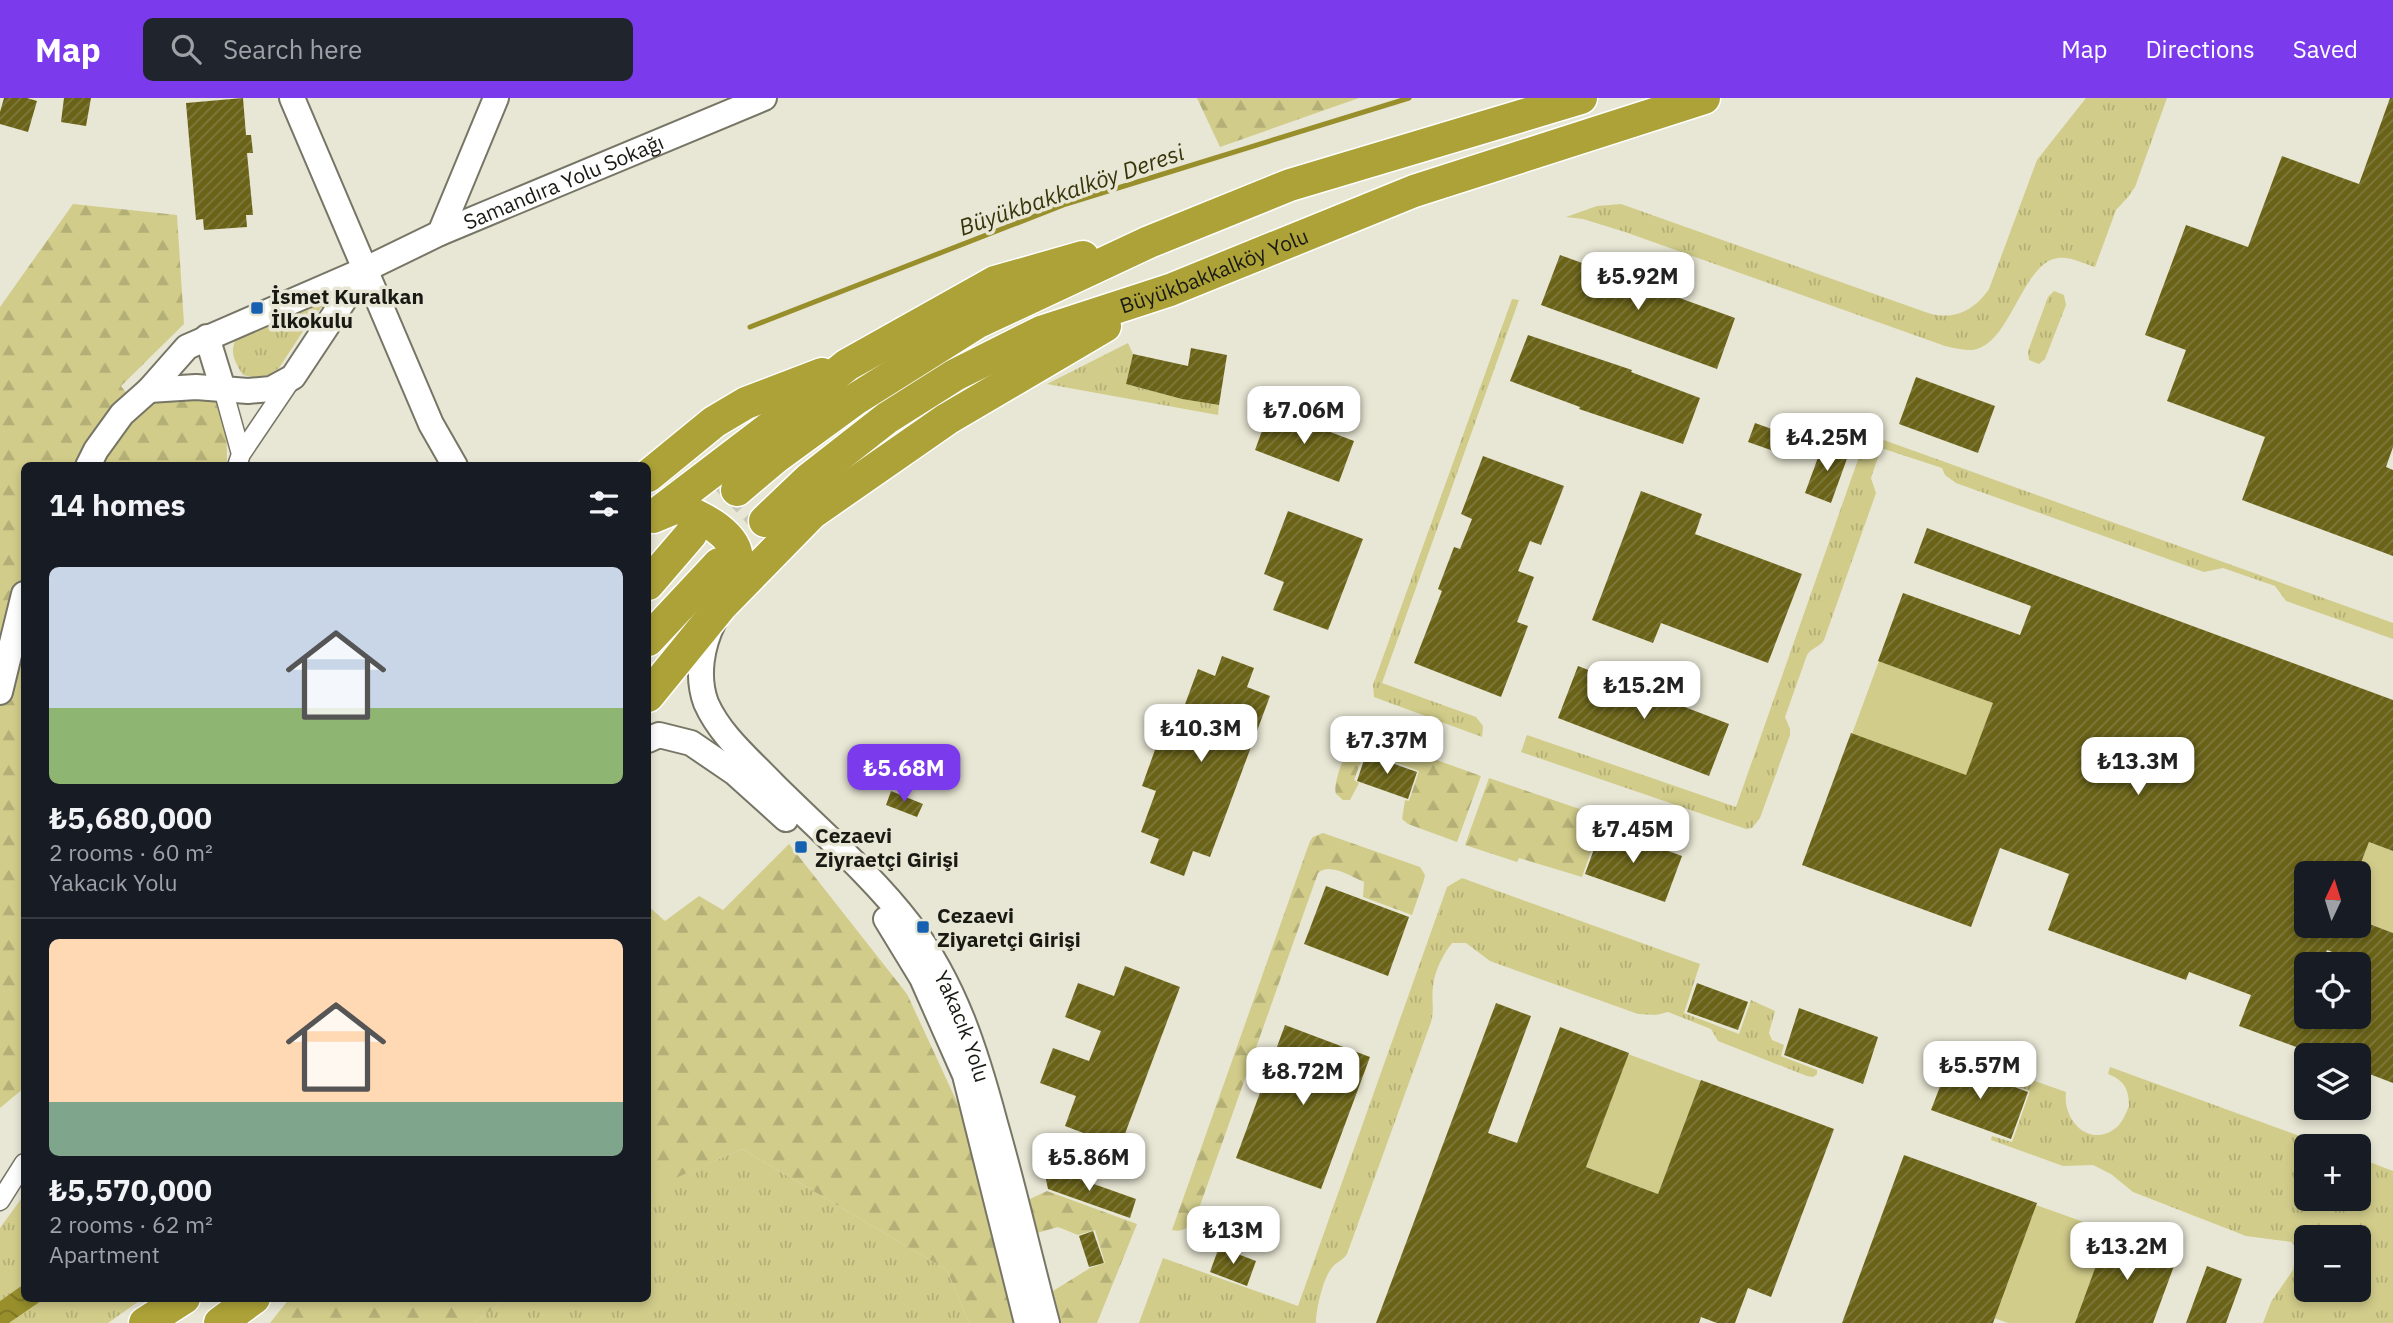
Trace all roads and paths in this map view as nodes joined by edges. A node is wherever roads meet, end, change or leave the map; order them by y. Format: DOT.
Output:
graph roads {
  1 [pos="292,98"];
  2 [pos="496,98"];
  3 [pos="764,98"];
  4 [pos="1581,98"];
  5 [pos="1704,98"];
  6 [pos="440,233"];
  7 [pos="1149,242"];
  8 [pos="364,270"];
  9 [pos="1170,290"];
  10 [pos="207,337"];
  11 [pos="847,365"];
  12 [pos="293,376"];
  13 [pos="223,389"];
  14 [pos="149,390"];
  15 [pos="239,460"];
  16 [pos="91,462"];
  17 [pos="453,462"];
  18 [pos="651,474"];
  19 [pos="737,490"];
  20 [pos="651,518"];
  21 [pos="765,522"];
  22 [pos="691,534"];
  23 [pos="719,564"];
  24 [pos="651,581"];
  25 [pos="21,606"];
  26 [pos="722,606"];
  27 [pos="651,637"];
  28 [pos="0,692"];
  29 [pos="651,692"];
  30 [pos="651,739"];
  31 [pos="21,1168"];
  32 [pos="0,1201"];
  33 [pos="178,1302"];
  34 [pos="249,1302"];
  35 [pos="145,1323"];
  36 [pos="220,1323"];
  37 [pos="1027,1323"];
  38 [pos="1047,1323"];
  1 -- 8 [label="main road"];
  2 -- 6 [label="main road"];
  3 -- 6 [label="main road, Samandıra Yolu Sokağı"];
  4 -- 7 [label="highway"];
  5 -- 9 [label="highway, Büyükbakkalköy Yolu"];
  6 -- 8 [label="main road, Samandıra Yolu Sokağı"];
  7 -- 11 [label="highway"];
  7 -- 19 [label="highway"];
  8 -- 10 [label="main road, Samandıra Yolu Sokağı"];
  8 -- 12 [label="main road"];
  8 -- 17 [label="main road"];
  9 -- 21 [label="highway, Büyükbakkalköy Yolu"];
  9 -- 26 [label="highway"];
  10 -- 13 [label="main road"];
  10 -- 14 [label="main road, Samandıra Yolu Sokağı"];
  11 -- 18 [label="highway"];
  11 -- 20 [label="highway"];
  12 -- 13 [label="main road"];
  12 -- 15 [label="street"];
  13 -- 14 [label="main road"];
  13 -- 15 [label="street"];
  14 -- 16 [label="main road, Samandıra Yolu Sokağı"];
  20 -- 26 [label="highway"];
  22 -- 24 [label="highway"];
  23 -- 27 [label="highway"];
  25 -- 28 [label="main road"];
  26 -- 29 [label="highway"];
  26 -- 38 [label="main road, Yakacık Yolu"];
  30 -- 37 [label="main road, Yakacık Yolu"];
  31 -- 32 [label="street"];
  33 -- 35 [label="highway"];
  34 -- 36 [label="highway"];
}
